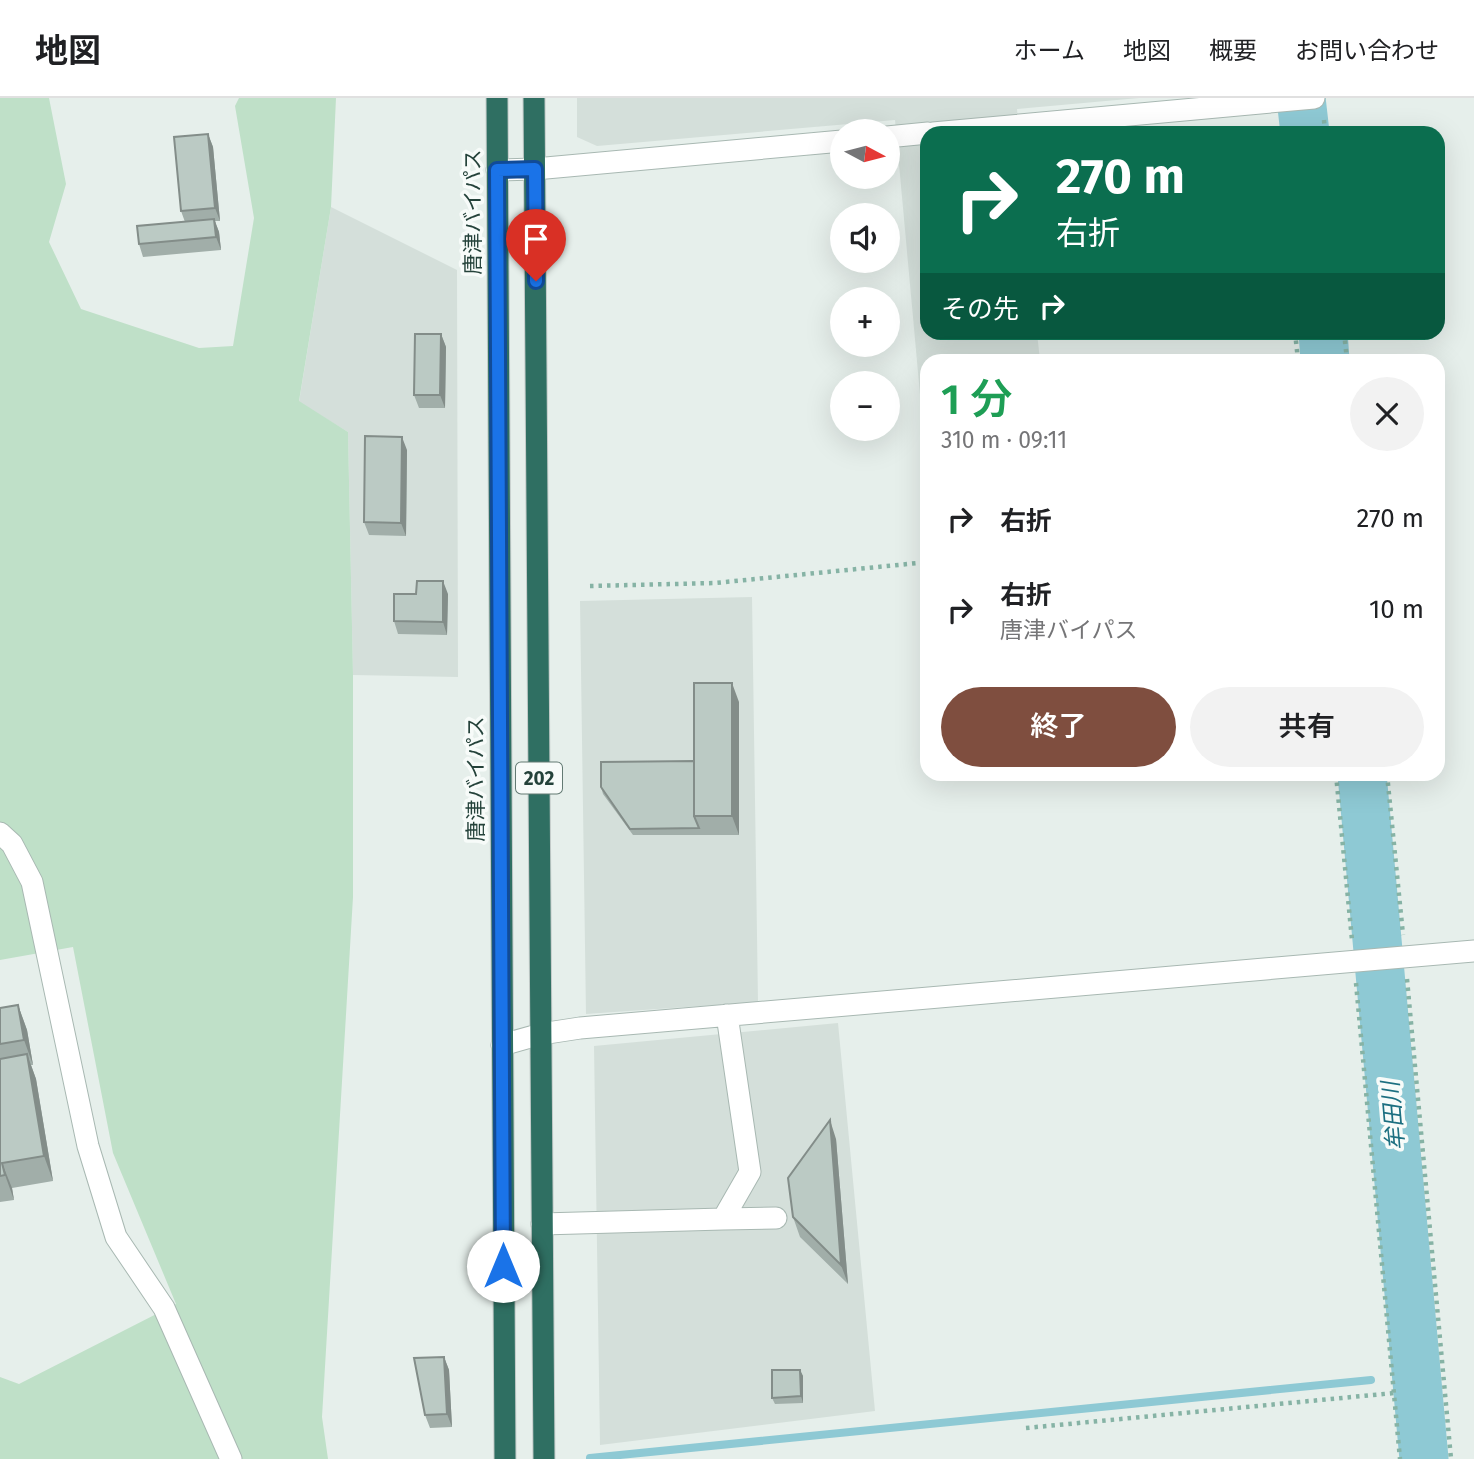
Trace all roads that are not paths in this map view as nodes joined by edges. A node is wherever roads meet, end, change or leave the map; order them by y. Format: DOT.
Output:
graph roads {
  1 [pos="497,98"];
  2 [pos="534,98"];
  3 [pos="1314,98"];
  4 [pos="1010,126"];
  5 [pos="920,135"];
  6 [pos="900,136"];
  7 [pos="830,142"];
  8 [pos="535,169"];
  9 [pos="497,170"];
  10 [pos="0,833"];
  11 [pos="1474,951"];
  12 [pos="727,1016"];
  13 [pos="541,1034"];
  14 [pos="502,1045"];
  15 [pos="776,1218"];
  16 [pos="723,1219"];
  17 [pos="542,1224"];
  18 [pos="231,1459"];
  19 [pos="505,1459"];
  20 [pos="544,1459"];
  1 -- 9 [label="highway, 唐津バイパス / 202"];
  2 -- 8 [label="highway, 202"];
  3 -- 4 [label="street"];
  5 -- 6 [label="street"];
  7 -- 8 [label="street"];
  8 -- 9 [label="street"];
  8 -- 13 [label="highway, 202"];
  9 -- 14 [label="highway, 唐津バイパス / 202"];
  10 -- 18 [label="street"];
  11 -- 12 [label="street"];
  12 -- 13 [label="street"];
  12 -- 16 [label="street"];
  13 -- 14 [label="street"];
  13 -- 17 [label="highway, 202"];
  14 -- 19 [label="highway, 唐津バイパス / 202"];
  15 -- 16 [label="street"];
  16 -- 17 [label="street"];
  17 -- 20 [label="highway, 202"];
}
